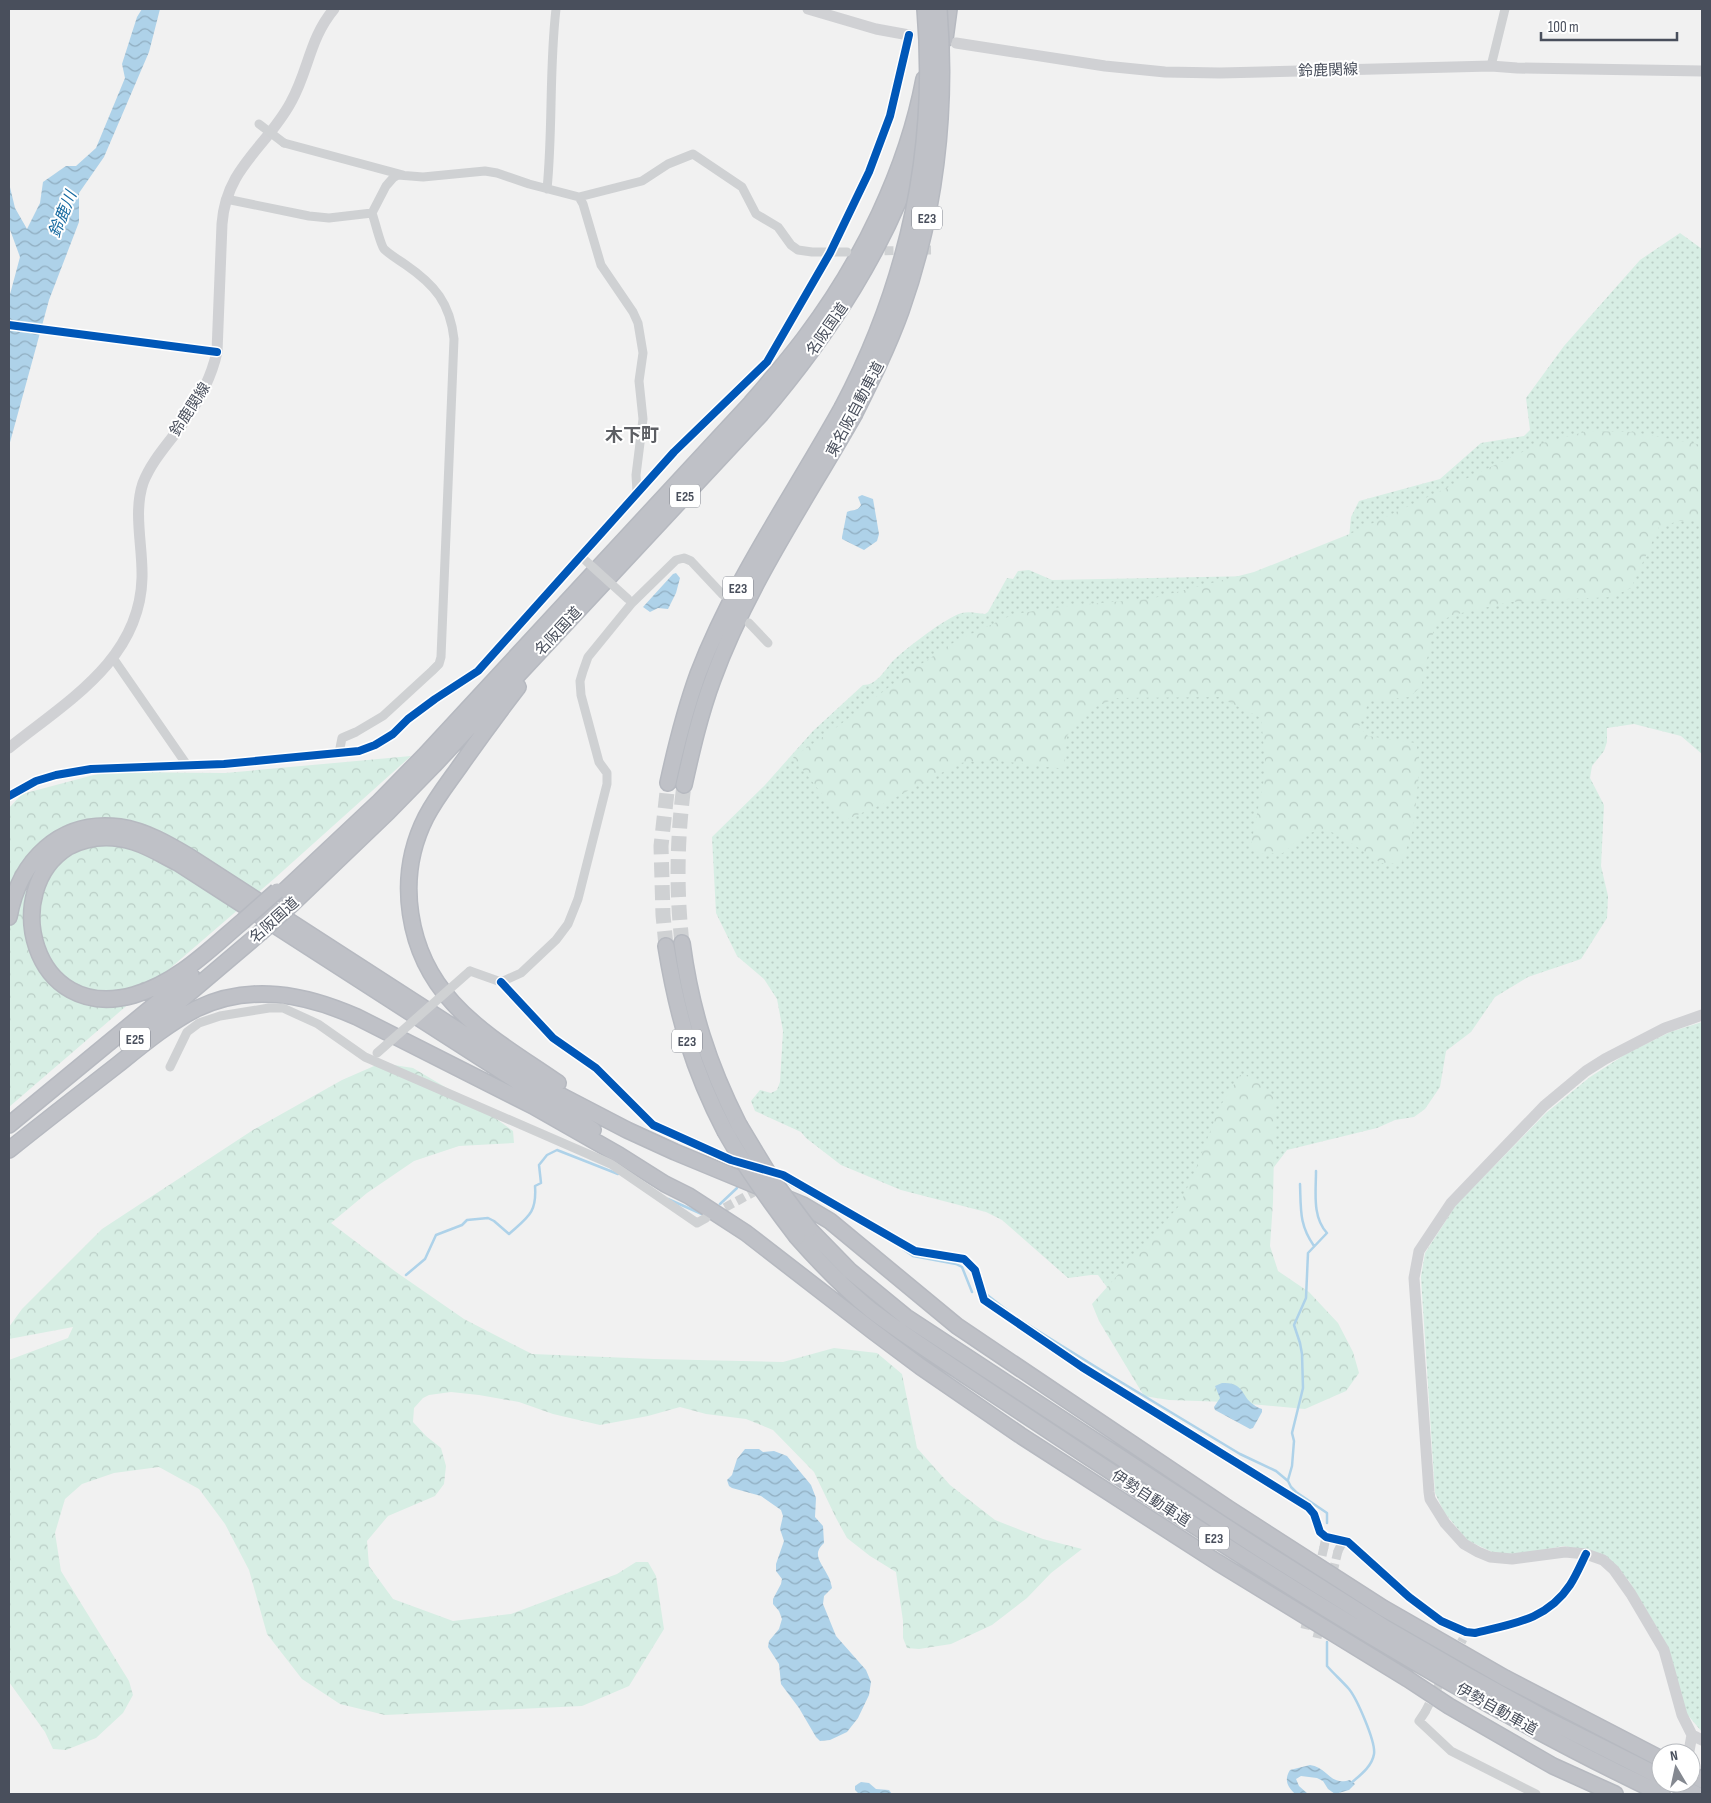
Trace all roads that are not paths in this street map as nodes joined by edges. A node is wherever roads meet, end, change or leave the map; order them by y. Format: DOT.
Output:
graph roads {
  1 [pos="334,9"];
  2 [pos="556,9"];
  3 [pos="808,9"];
  4 [pos="925,9"];
  5 [pos="935,9"];
  6 [pos="939,9"];
  7 [pos="948,9"];
  8 [pos="1505,9"];
  9 [pos="909,35"];
  10 [pos="956,43"];
  11 [pos="1492,66"];
  12 [pos="1702,72"];
  13 [pos="259,124"];
  14 [pos="406,176"];
  15 [pos="547,189"];
  16 [pos="579,197"];
  17 [pos="226,199"];
  18 [pos="372,213"];
  19 [pos="830,252"];
  20 [pos="846,252"];
  21 [pos="9,325"];
  22 [pos="217,352"];
  23 [pos="848,411"];
  24 [pos="637,492"];
  25 [pos="584,559"];
  26 [pos="723,595"];
  27 [pos="630,601"];
  28 [pos="569,620"];
  29 [pos="749,623"];
  30 [pos="768,643"];
  31 [pos="113,658"];
  32 [pos="9,748"];
  33 [pos="339,752"];
  34 [pos="187,765"];
  35 [pos="668,783"];
  36 [pos="684,785"];
  37 [pos="9,796"];
  38 [pos="284,896"];
  39 [pos="9,917"];
  40 [pos="250,926"];
  41 [pos="682,943"];
  42 [pos="666,946"];
  43 [pos="501,982"];
  44 [pos="1702,1015"];
  45 [pos="377,1052"];
  46 [pos="170,1067"];
  47 [pos="9,1125"];
  48 [pos="9,1142"];
  49 [pos="9,1150"];
  50 [pos="675,1152"];
  51 [pos="689,1196"];
  52 [pos="706,1218"];
  53 [pos="803,1233"];
  54 [pos="1326,1537"];
  55 [pos="1343,1541"];
  56 [pos="1324,1547"];
  57 [pos="1338,1551"];
  58 [pos="1586,1554"];
  59 [pos="1425,1712"];
  60 [pos="1697,1738"];
  61 [pos="1651,1754"];
  62 [pos="1651,1772"];
  63 [pos="1536,1794"];
  64 [pos="1615,1794"];
  65 [pos="1662,1794"];
  1 -- 17 [label="main road, 鈴鹿関線"];
  2 -- 15 [label="street"];
  3 -- 9 [label="main road"];
  4 -- 23 [label="highway, 東名阪自動車道 / E23, bridge"];
  5 -- 38 [label="highway, 名阪国道 / E25"];
  6 -- 23 [label="highway, 東名阪自動車道 / E23, bridge"];
  7 -- 28 [label="highway, 名阪国道 / E25"];
  8 -- 11 [label="street"];
  9 -- 19 [label="street"];
  10 -- 11 [label="main road, 鈴鹿関線"];
  11 -- 12 [label="main road, 鈴鹿関線"];
  13 -- 14 [label="street, bridge"];
  14 -- 15 [label="street"];
  14 -- 18 [label="street"];
  15 -- 16 [label="street"];
  16 -- 19 [label="street"];
  16 -- 24 [label="street"];
  17 -- 18 [label="street"];
  17 -- 22 [label="main road, 鈴鹿関線"];
  18 -- 33 [label="street"];
  19 -- 20 [label="street"];
  19 -- 24 [label="street"];
  21 -- 22 [label="street"];
  22 -- 31 [label="main road, 鈴鹿関線"];
  23 -- 35 [label="highway, 東名阪自動車道 / E23"];
  23 -- 36 [label="highway, 東名阪自動車道 / E23"];
  24 -- 25 [label="street"];
  25 -- 27 [label="street, bridge"];
  25 -- 33 [label="street"];
  26 -- 27 [label="street"];
  27 -- 43 [label="street"];
  28 -- 38 [label="highway, 名阪国道 / E25"];
  28 -- 50 [label="highway"];
  29 -- 30 [label="street"];
  31 -- 32 [label="main road, 鈴鹿関線"];
  31 -- 34 [label="street"];
  33 -- 34 [label="street"];
  34 -- 37 [label="street"];
  38 -- 40 [label="highway, 名阪国道 / E25"];
  39 -- 50 [label="highway"];
  40 -- 47 [label="highway, 名阪国道 / E25"];
  40 -- 48 [label="highway, 名阪国道 / E25"];
  40 -- 51 [label="highway"];
  41 -- 53 [label="highway, E23, bridge"];
  42 -- 53 [label="highway, E23, bridge"];
  43 -- 45 [label="street, bridge"];
  43 -- 54 [label="street"];
  44 -- 58 [label="main road"];
  46 -- 52 [label="street"];
  49 -- 51 [label="highway"];
  50 -- 61 [label="highway"];
  51 -- 64 [label="highway"];
  53 -- 62 [label="highway, 伊勢自動車道 / E23"];
  53 -- 65 [label="highway, 伊勢自動車道 / E23"];
  54 -- 55 [label="street"];
  54 -- 56 [label="street"];
  55 -- 57 [label="street"];
  55 -- 58 [label="street"];
  58 -- 60 [label="main road"];
  59 -- 63 [label="street"];
}
